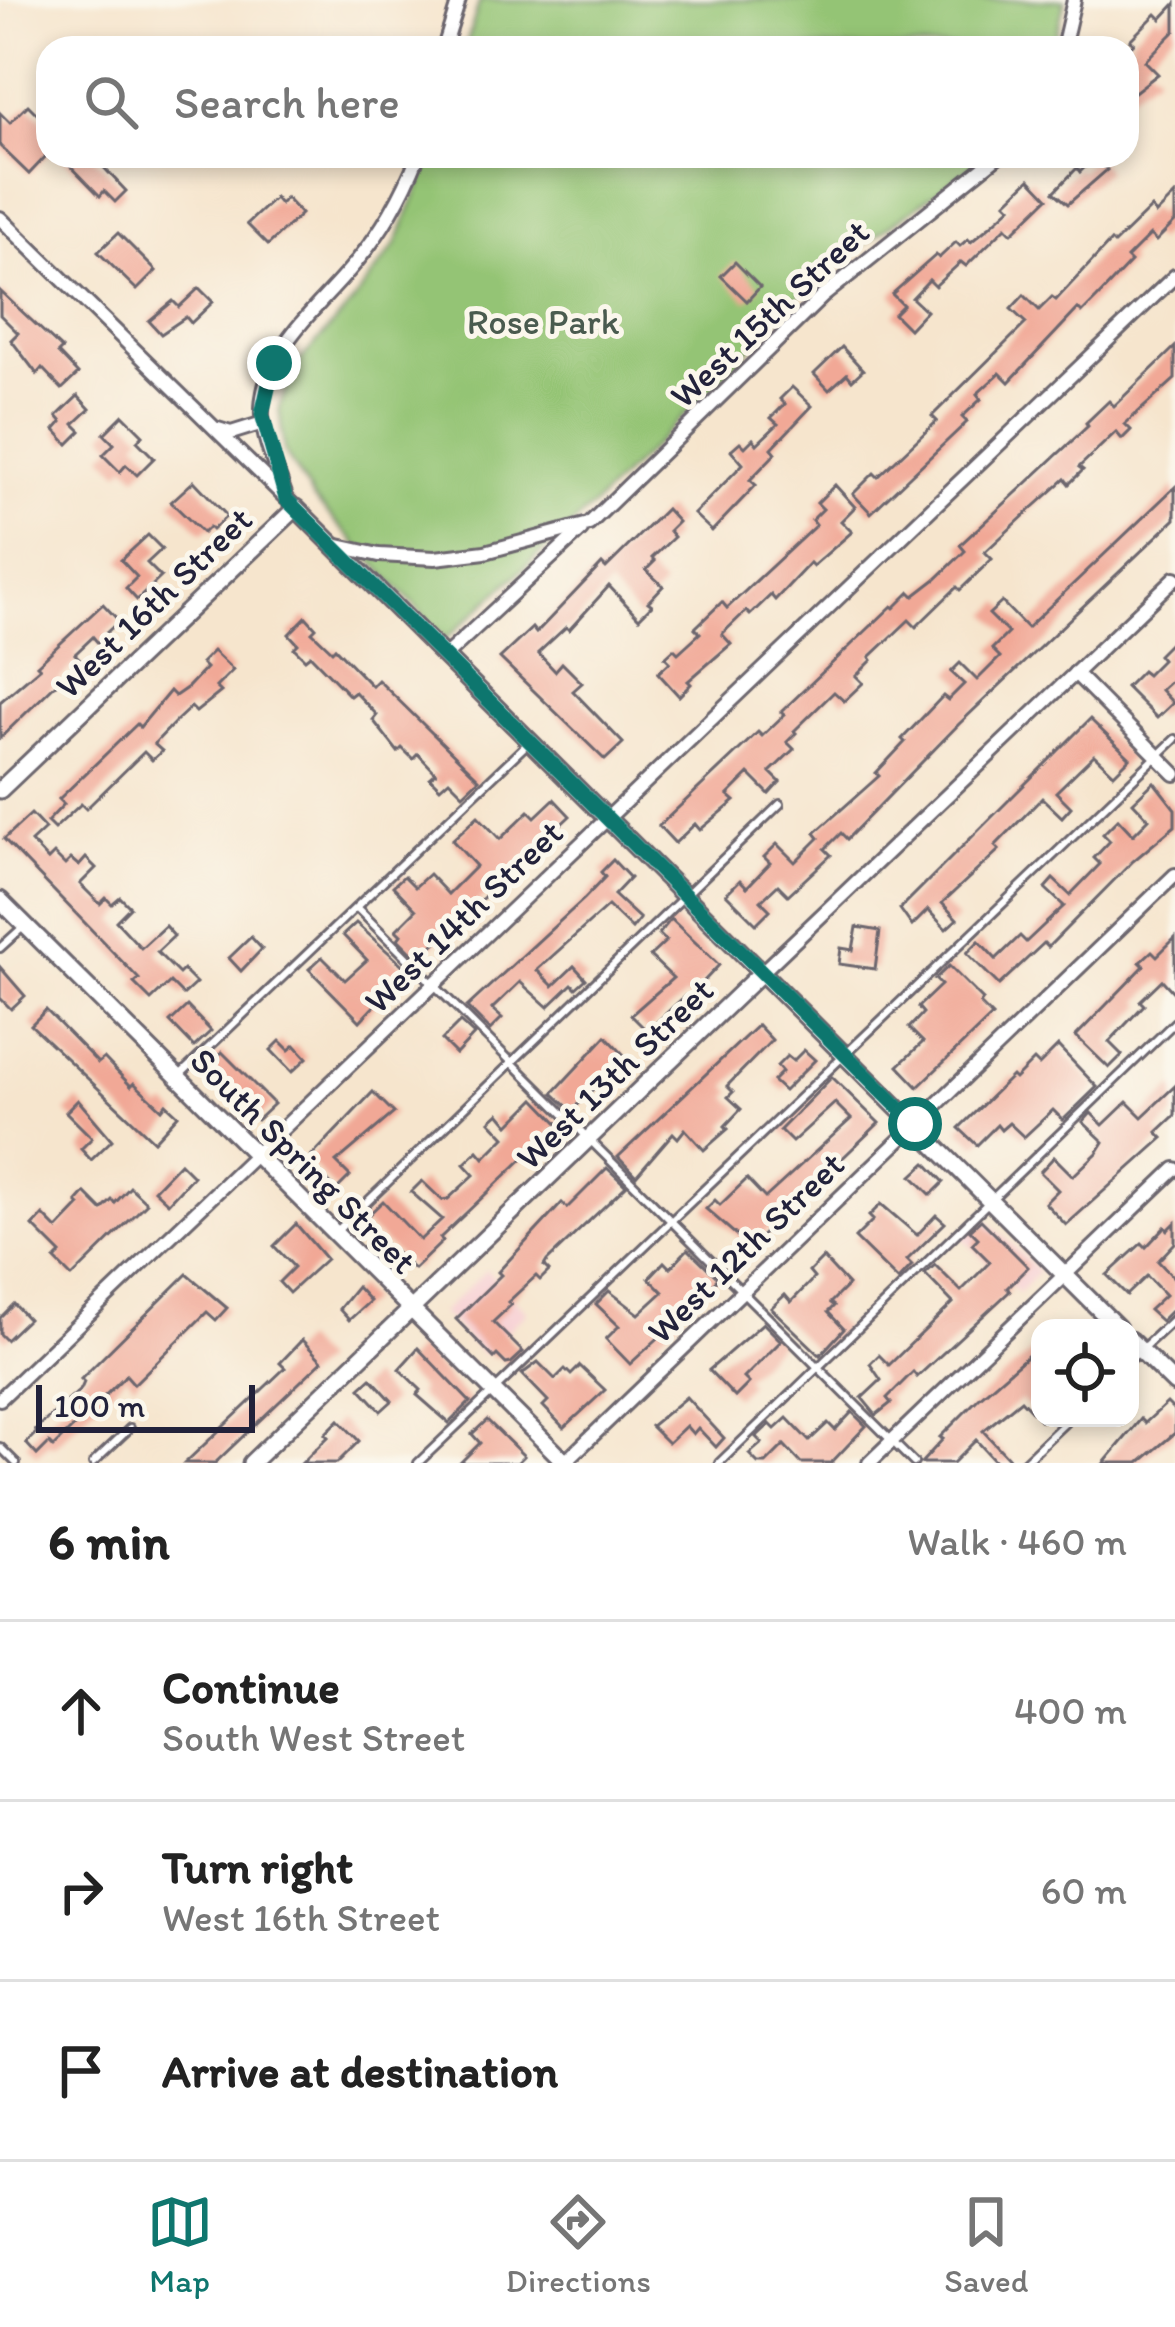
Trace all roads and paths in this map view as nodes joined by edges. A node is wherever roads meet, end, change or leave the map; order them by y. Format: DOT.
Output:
graph roads {
  1 [pos="459,0"];
  2 [pos="1074,0"];
  3 [pos="448,36"];
  4 [pos="1066,36"];
  5 [pos="412,168"];
  6 [pos="983,168"];
  7 [pos="0,218"];
  8 [pos="1175,277"];
  9 [pos="263,423"];
  10 [pos="220,430"];
  11 [pos="291,503"];
  12 [pos="589,524"];
  13 [pos="333,545"];
  14 [pos="1175,578"];
  15 [pos="445,656"];
  16 [pos="1075,673"];
  17 [pos="1175,739"];
  18 [pos="530,742"];
  19 [pos="1157,756"];
  20 [pos="1175,774"];
  21 [pos="0,790"];
  22 [pos="780,804"];
  23 [pos="607,818"];
  24 [pos="1175,875"];
  25 [pos="685,896"];
  26 [pos="0,900"];
  27 [pos="357,908"];
  28 [pos="25,926"];
  29 [pos="0,948"];
  30 [pos="761,973"];
  31 [pos="434,986"];
  32 [pos="1175,1022"];
  33 [pos="844,1054"];
  34 [pos="512,1064"];
  35 [pos="178,1077"];
  36 [pos="915,1124"];
  37 [pos="588,1140"];
  38 [pos="257,1155"];
  39 [pos="1175,1169"];
  40 [pos="991,1201"];
  41 [pos="670,1222"];
  42 [pos="334,1233"];
  43 [pos="1064,1274"];
  44 [pos="742,1293"];
  45 [pos="411,1309"];
  46 [pos="1175,1318"];
  47 [pos="1109,1319"];
  48 [pos="1139,1346"];
  49 [pos="1139,1354"];
  50 [pos="818,1368"];
  51 [pos="1175,1384"];
  52 [pos="494,1392"];
  53 [pos="0,1399"];
  54 [pos="1061,1427"];
  55 [pos="130,1428"];
  56 [pos="892,1441"];
  57 [pos="0,1447"];
  58 [pos="16,1463"];
  59 [pos="93,1463"];
  60 [pos="250,1463"];
  61 [pos="418,1463"];
  62 [pos="565,1463"];
  63 [pos="719,1463"];
  64 [pos="869,1463"];
  65 [pos="914,1463"];
  66 [pos="1023,1463"];
  1 -- 3 [label="street"];
  2 -- 4 [label="street"];
  5 -- 9 [label="street, West 16th Street"];
  6 -- 12 [label="street, West 15th Street"];
  7 -- 10 [label="street"];
  8 -- 23 [label="street, West 14th Street"];
  9 -- 10 [label="street"];
  9 -- 11 [label="street, West 16th Street"];
  10 -- 11 [label="street"];
  11 -- 13 [label="street"];
  11 -- 21 [label="street, West 16th Street"];
  12 -- 13 [label="street, West 15th Street"];
  12 -- 15 [label="street, West 15th Street"];
  13 -- 15 [label="street"];
  14 -- 16 [label="street, West 13th Street"];
  15 -- 18 [label="street"];
  16 -- 19 [label="street"];
  16 -- 30 [label="street, West 13th Street"];
  17 -- 19 [label="lane"];
  18 -- 23 [label="street"];
  18 -- 27 [label="lane"];
  19 -- 20 [label="street"];
  19 -- 33 [label="lane"];
  22 -- 25 [label="lane"];
  23 -- 25 [label="street"];
  23 -- 31 [label="street, West 14th Street"];
  24 -- 36 [label="street, West 12th Street"];
  25 -- 30 [label="street"];
  25 -- 34 [label="lane"];
  26 -- 28 [label="street, South Spring Street"];
  27 -- 31 [label="lane"];
  27 -- 35 [label="lane"];
  28 -- 29 [label="lane"];
  28 -- 35 [label="street, South Spring Street"];
  30 -- 33 [label="street"];
  30 -- 37 [label="street, West 13th Street"];
  31 -- 34 [label="lane"];
  31 -- 38 [label="street, West 14th Street"];
  32 -- 40 [label="lane"];
  33 -- 36 [label="street"];
  33 -- 41 [label="lane"];
  34 -- 37 [label="lane"];
  34 -- 42 [label="lane"];
  35 -- 38 [label="street, South Spring Street"];
  36 -- 40 [label="street"];
  36 -- 44 [label="street, West 12th Street"];
  37 -- 41 [label="lane"];
  37 -- 45 [label="street, West 13th Street"];
  38 -- 42 [label="street, South Spring Street"];
  38 -- 53 [label="street, West 14th Street"];
  39 -- 43 [label="street"];
  40 -- 43 [label="street"];
  40 -- 50 [label="lane"];
  41 -- 44 [label="lane"];
  41 -- 52 [label="lane"];
  42 -- 45 [label="street, South Spring Street"];
  43 -- 47 [label="street"];
  43 -- 56 [label="street"];
  44 -- 50 [label="lane"];
  44 -- 62 [label="street, West 12th Street"];
  45 -- 52 [label="street, South Spring Street"];
  45 -- 60 [label="street, West 13th Street"];
  46 -- 48 [label="lane"];
  49 -- 51 [label="street"];
  50 -- 56 [label="lane"];
  50 -- 63 [label="lane"];
  52 -- 61 [label="lane"];
  52 -- 62 [label="street, South Spring Street"];
  54 -- 66 [label="lane"];
  55 -- 59 [label="lane"];
  56 -- 64 [label="street"];
  56 -- 65 [label="lane"];
  57 -- 58 [label="lane"];
}
